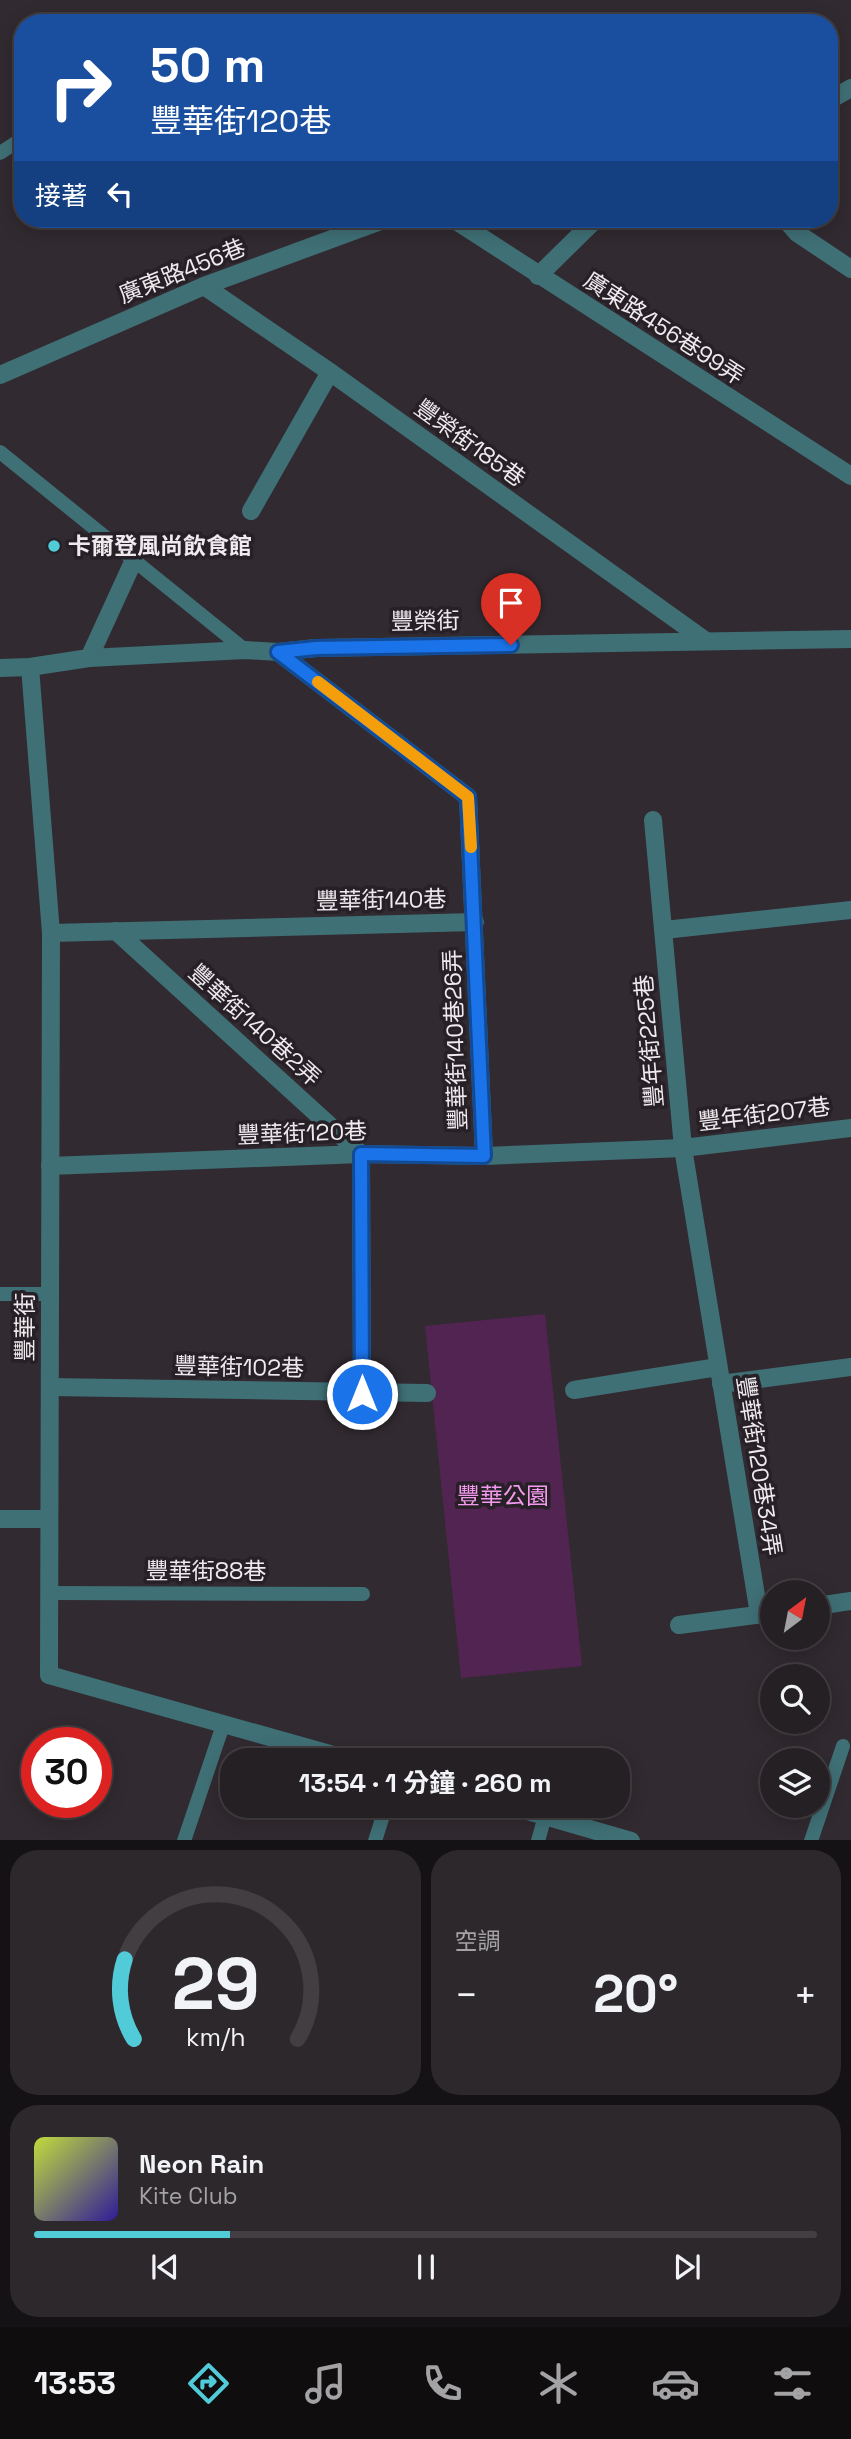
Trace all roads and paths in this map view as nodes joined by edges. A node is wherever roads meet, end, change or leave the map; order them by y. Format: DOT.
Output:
graph roads {
  1 [pos="362,228"];
  2 [pos="466,228"];
  3 [pos="587,228"];
  4 [pos="793,228"];
  5 [pos="851,269"];
  6 [pos="538,276"];
  7 [pos="204,286"];
  8 [pos="330,372"];
  9 [pos="0,375"];
  10 [pos="0,452"];
  11 [pos="851,476"];
  12 [pos="251,511"];
  13 [pos="134,562"];
  14 [pos="851,639"];
  15 [pos="706,641"];
  16 [pos="246,650"];
  17 [pos="278,652"];
  18 [pos="89,658"];
  19 [pos="0,667"];
  20 [pos="30,667"];
  21 [pos="653,820"];
  22 [pos="851,910"];
  23 [pos="475,922"];
  24 [pos="664,930"];
  25 [pos="116,931"];
  26 [pos="51,933"];
  27 [pos="851,1128"];
  28 [pos="683,1148"];
  29 [pos="361,1154"];
  30 [pos="484,1156"];
  31 [pos="50,1166"];
  32 [pos="0,1294"];
  33 [pos="49,1294"];
  34 [pos="851,1367"];
  35 [pos="720,1376"];
  36 [pos="50,1387"];
  37 [pos="574,1390"];
  38 [pos="427,1393"];
  39 [pos="362,1394"];
  40 [pos="0,1518"];
  41 [pos="50,1519"];
  42 [pos="760,1588"];
  43 [pos="49,1593"];
  44 [pos="363,1594"];
  45 [pos="851,1601"];
  46 [pos="830,1604"];
  47 [pos="760,1615"];
  48 [pos="679,1625"];
  49 [pos="223,1726"];
  50 [pos="843,1746"];
  51 [pos="306,1748"];
  52 [pos="382,1818"];
  53 [pos="544,1818"];
  54 [pos="552,1818"];
  55 [pos="184,1840"];
  56 [pos="376,1840"];
  57 [pos="538,1840"];
  58 [pos="629,1840"];
  59 [pos="811,1840"];
  1 -- 7 [label="street, 廣東路456巷"];
  2 -- 6 [label="street, 廣東路456巷99弄"];
  3 -- 6 [label="street"];
  4 -- 5 [label="street"];
  6 -- 11 [label="street, 廣東路456巷99弄"];
  7 -- 8 [label="street, 豐榮街185巷"];
  7 -- 9 [label="street, 廣東路456巷"];
  8 -- 12 [label="street"];
  8 -- 15 [label="street, 豐榮街185巷"];
  10 -- 13 [label="lane"];
  13 -- 16 [label="lane"];
  13 -- 18 [label="street"];
  14 -- 15 [label="street, 豐榮街"];
  15 -- 17 [label="street, 豐榮街"];
  16 -- 17 [label="street, 豐榮街"];
  16 -- 18 [label="street, 豐榮街"];
  17 -- 23 [label="street, 豐華街140巷"];
  18 -- 20 [label="street, 豐榮街"];
  19 -- 20 [label="street, 豐榮街"];
  20 -- 26 [label="street, 豐華街"];
  21 -- 24 [label="street, 豐年街225巷"];
  22 -- 24 [label="street"];
  23 -- 25 [label="street, 豐華街140巷"];
  23 -- 30 [label="street, 豐華街140巷26弄"];
  24 -- 28 [label="street, 豐年街225巷"];
  25 -- 26 [label="street, 豐華街140巷"];
  25 -- 29 [label="street, 豐華街140巷2弄"];
  26 -- 31 [label="street, 豐華街"];
  27 -- 28 [label="street, 豐年街207巷"];
  28 -- 30 [label="street, 豐華街120巷"];
  28 -- 35 [label="street, 豐華街120巷34弄"];
  29 -- 30 [label="street, 豐華街120巷"];
  29 -- 31 [label="street, 豐華街120巷"];
  29 -- 39 [label="street"];
  31 -- 33 [label="street, 豐華街"];
  32 -- 33 [label="lane"];
  33 -- 36 [label="street, 豐華街"];
  34 -- 35 [label="street"];
  35 -- 37 [label="street, 豐華街120巷34弄"];
  35 -- 42 [label="street, 豐華街120巷34弄"];
  36 -- 39 [label="street, 豐華街102巷"];
  36 -- 41 [label="street, 豐華街"];
  38 -- 39 [label="street, 豐華街102巷"];
  40 -- 41 [label="street"];
  41 -- 43 [label="street, 豐華街"];
  43 -- 44 [label="lane, 豐華街88巷"];
  43 -- 49 [label="street, 豐華街"];
  45 -- 46 [label="street"];
  47 -- 48 [label="street"];
  49 -- 51 [label="street, 豐華街"];
  49 -- 55 [label="lane"];
  50 -- 59 [label="lane"];
  52 -- 56 [label="lane"];
  53 -- 57 [label="lane"];
  54 -- 58 [label="street"];
}
